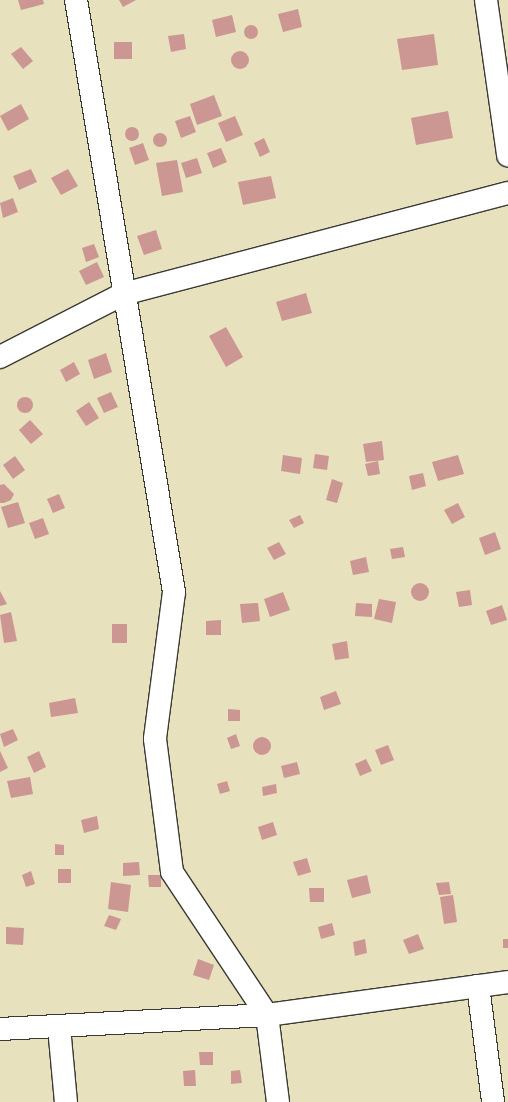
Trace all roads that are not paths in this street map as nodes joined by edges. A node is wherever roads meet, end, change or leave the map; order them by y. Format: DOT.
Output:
graph roads {
  1 [pos="76,0"];
  2 [pos="486,0"];
  3 [pos="508,155"];
  4 [pos="508,193"];
  5 [pos="123,294"];
  6 [pos="0,356"];
  7 [pos="508,982"];
  8 [pos="478,986"];
  9 [pos="267,1015"];
  10 [pos="59,1027"];
  11 [pos="0,1029"];
  12 [pos="66,1102"];
  13 [pos="278,1102"];
  14 [pos="493,1102"];
  1 -- 5 [label="street"];
  2 -- 3 [label="street"];
  4 -- 5 [label="street"];
  5 -- 6 [label="street"];
  5 -- 9 [label="street"];
  7 -- 8 [label="street"];
  8 -- 9 [label="street"];
  8 -- 14 [label="street"];
  9 -- 10 [label="street"];
  9 -- 13 [label="street"];
  10 -- 11 [label="street"];
  10 -- 12 [label="street"];
}
